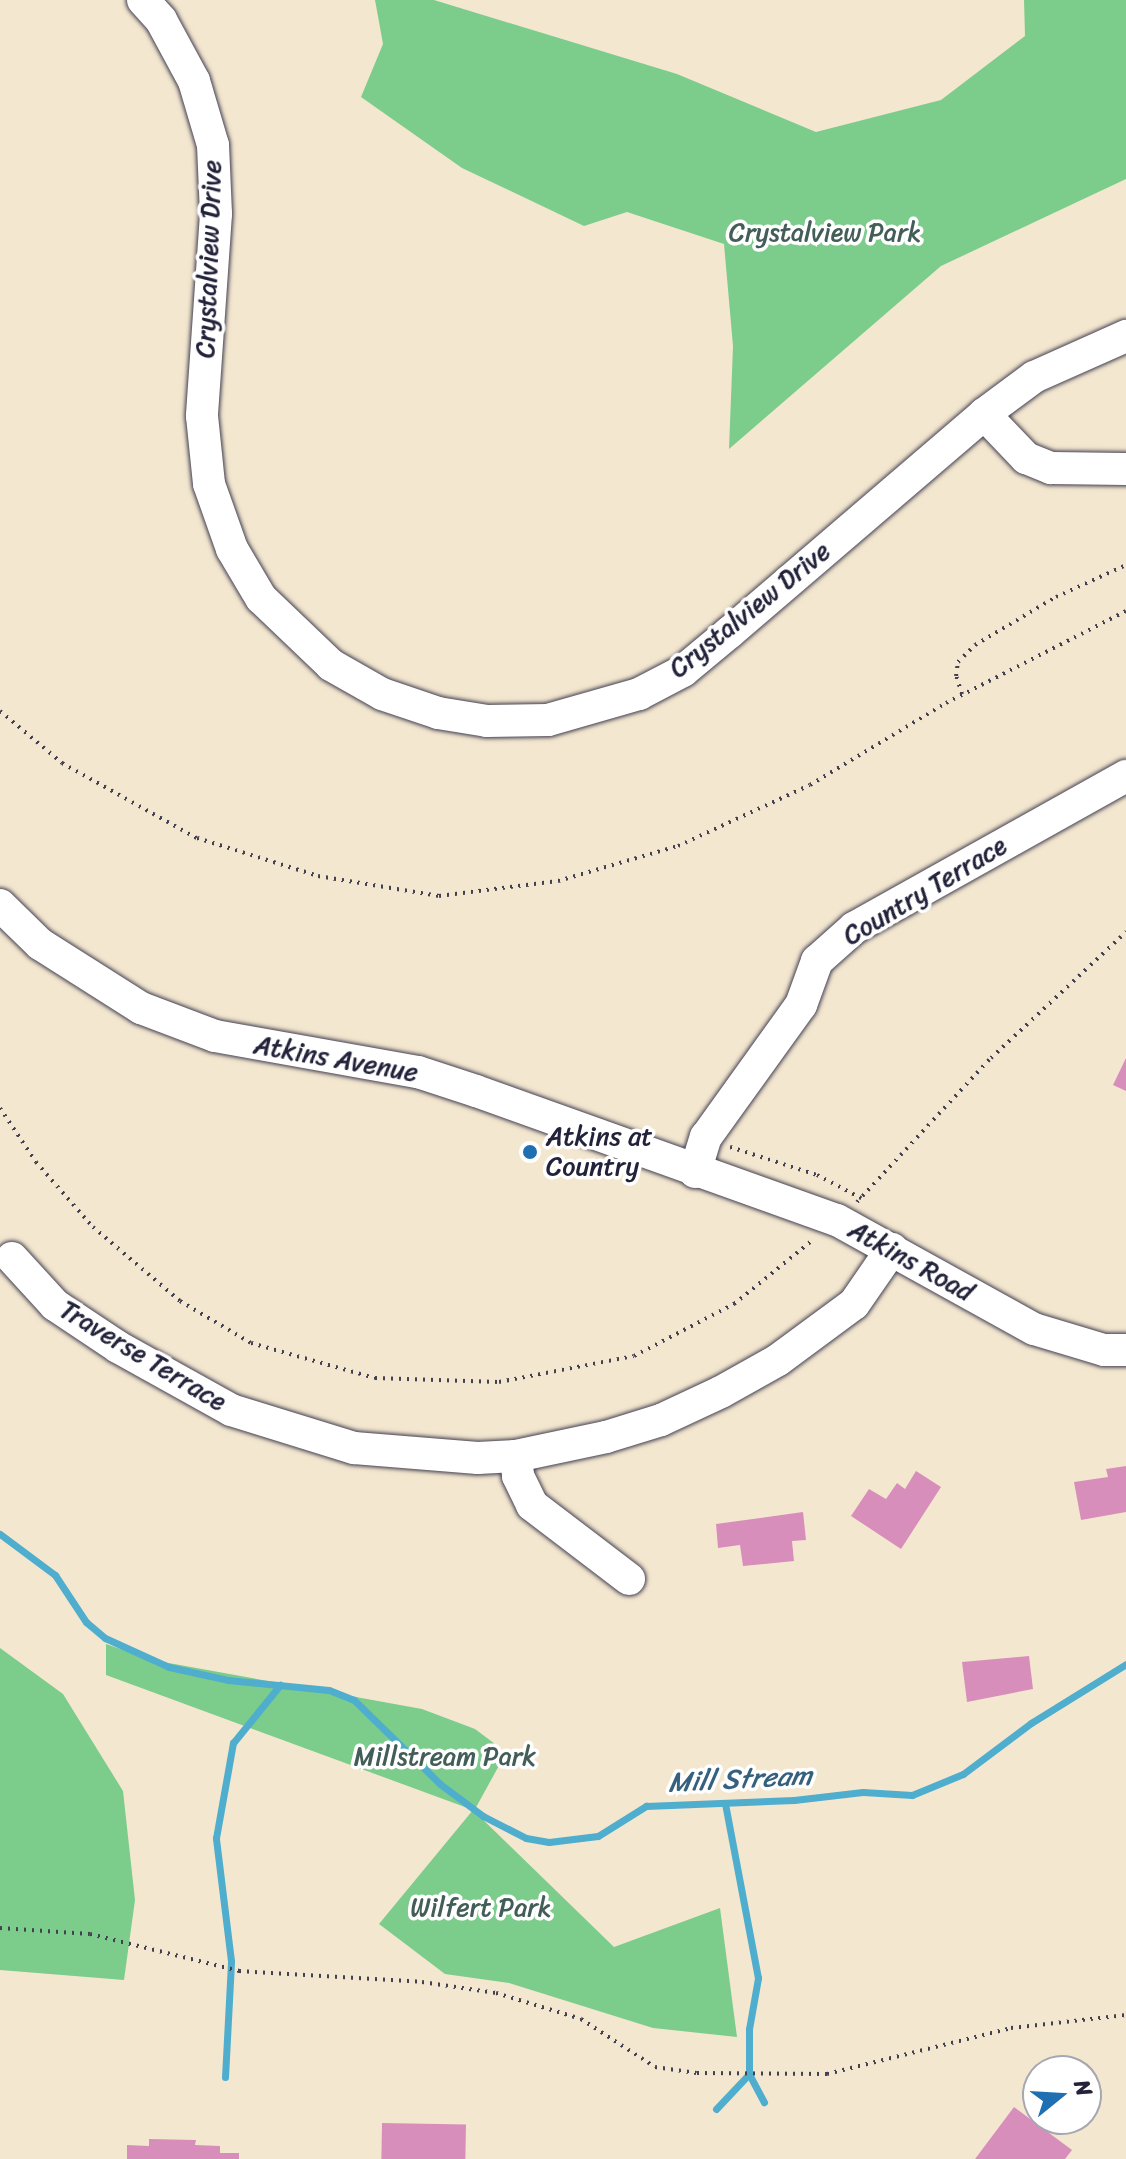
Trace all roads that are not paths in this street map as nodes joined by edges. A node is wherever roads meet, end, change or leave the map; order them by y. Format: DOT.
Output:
graph roads {
  1 [pos="143,0"];
  2 [pos="1126,336"];
  3 [pos="984,414"];
  4 [pos="1126,469"];
  5 [pos="1126,776"];
  6 [pos="0,905"];
  7 [pos="695,1172"];
  8 [pos="892,1249"];
  9 [pos="12,1258"];
  10 [pos="1126,1350"];
  11 [pos="516,1456"];
  12 [pos="629,1579"];
  1 -- 3 [label="street, Crystalview Drive"];
  2 -- 3 [label="street, Crystalview Drive"];
  3 -- 4 [label="street"];
  5 -- 7 [label="street, Country Terrace"];
  6 -- 7 [label="street, Atkins Avenue"];
  7 -- 8 [label="street, Atkins Road"];
  8 -- 10 [label="street, Atkins Road"];
  8 -- 11 [label="street, Traverse Terrace"];
  9 -- 11 [label="street, Traverse Terrace"];
  11 -- 12 [label="street"];
}
